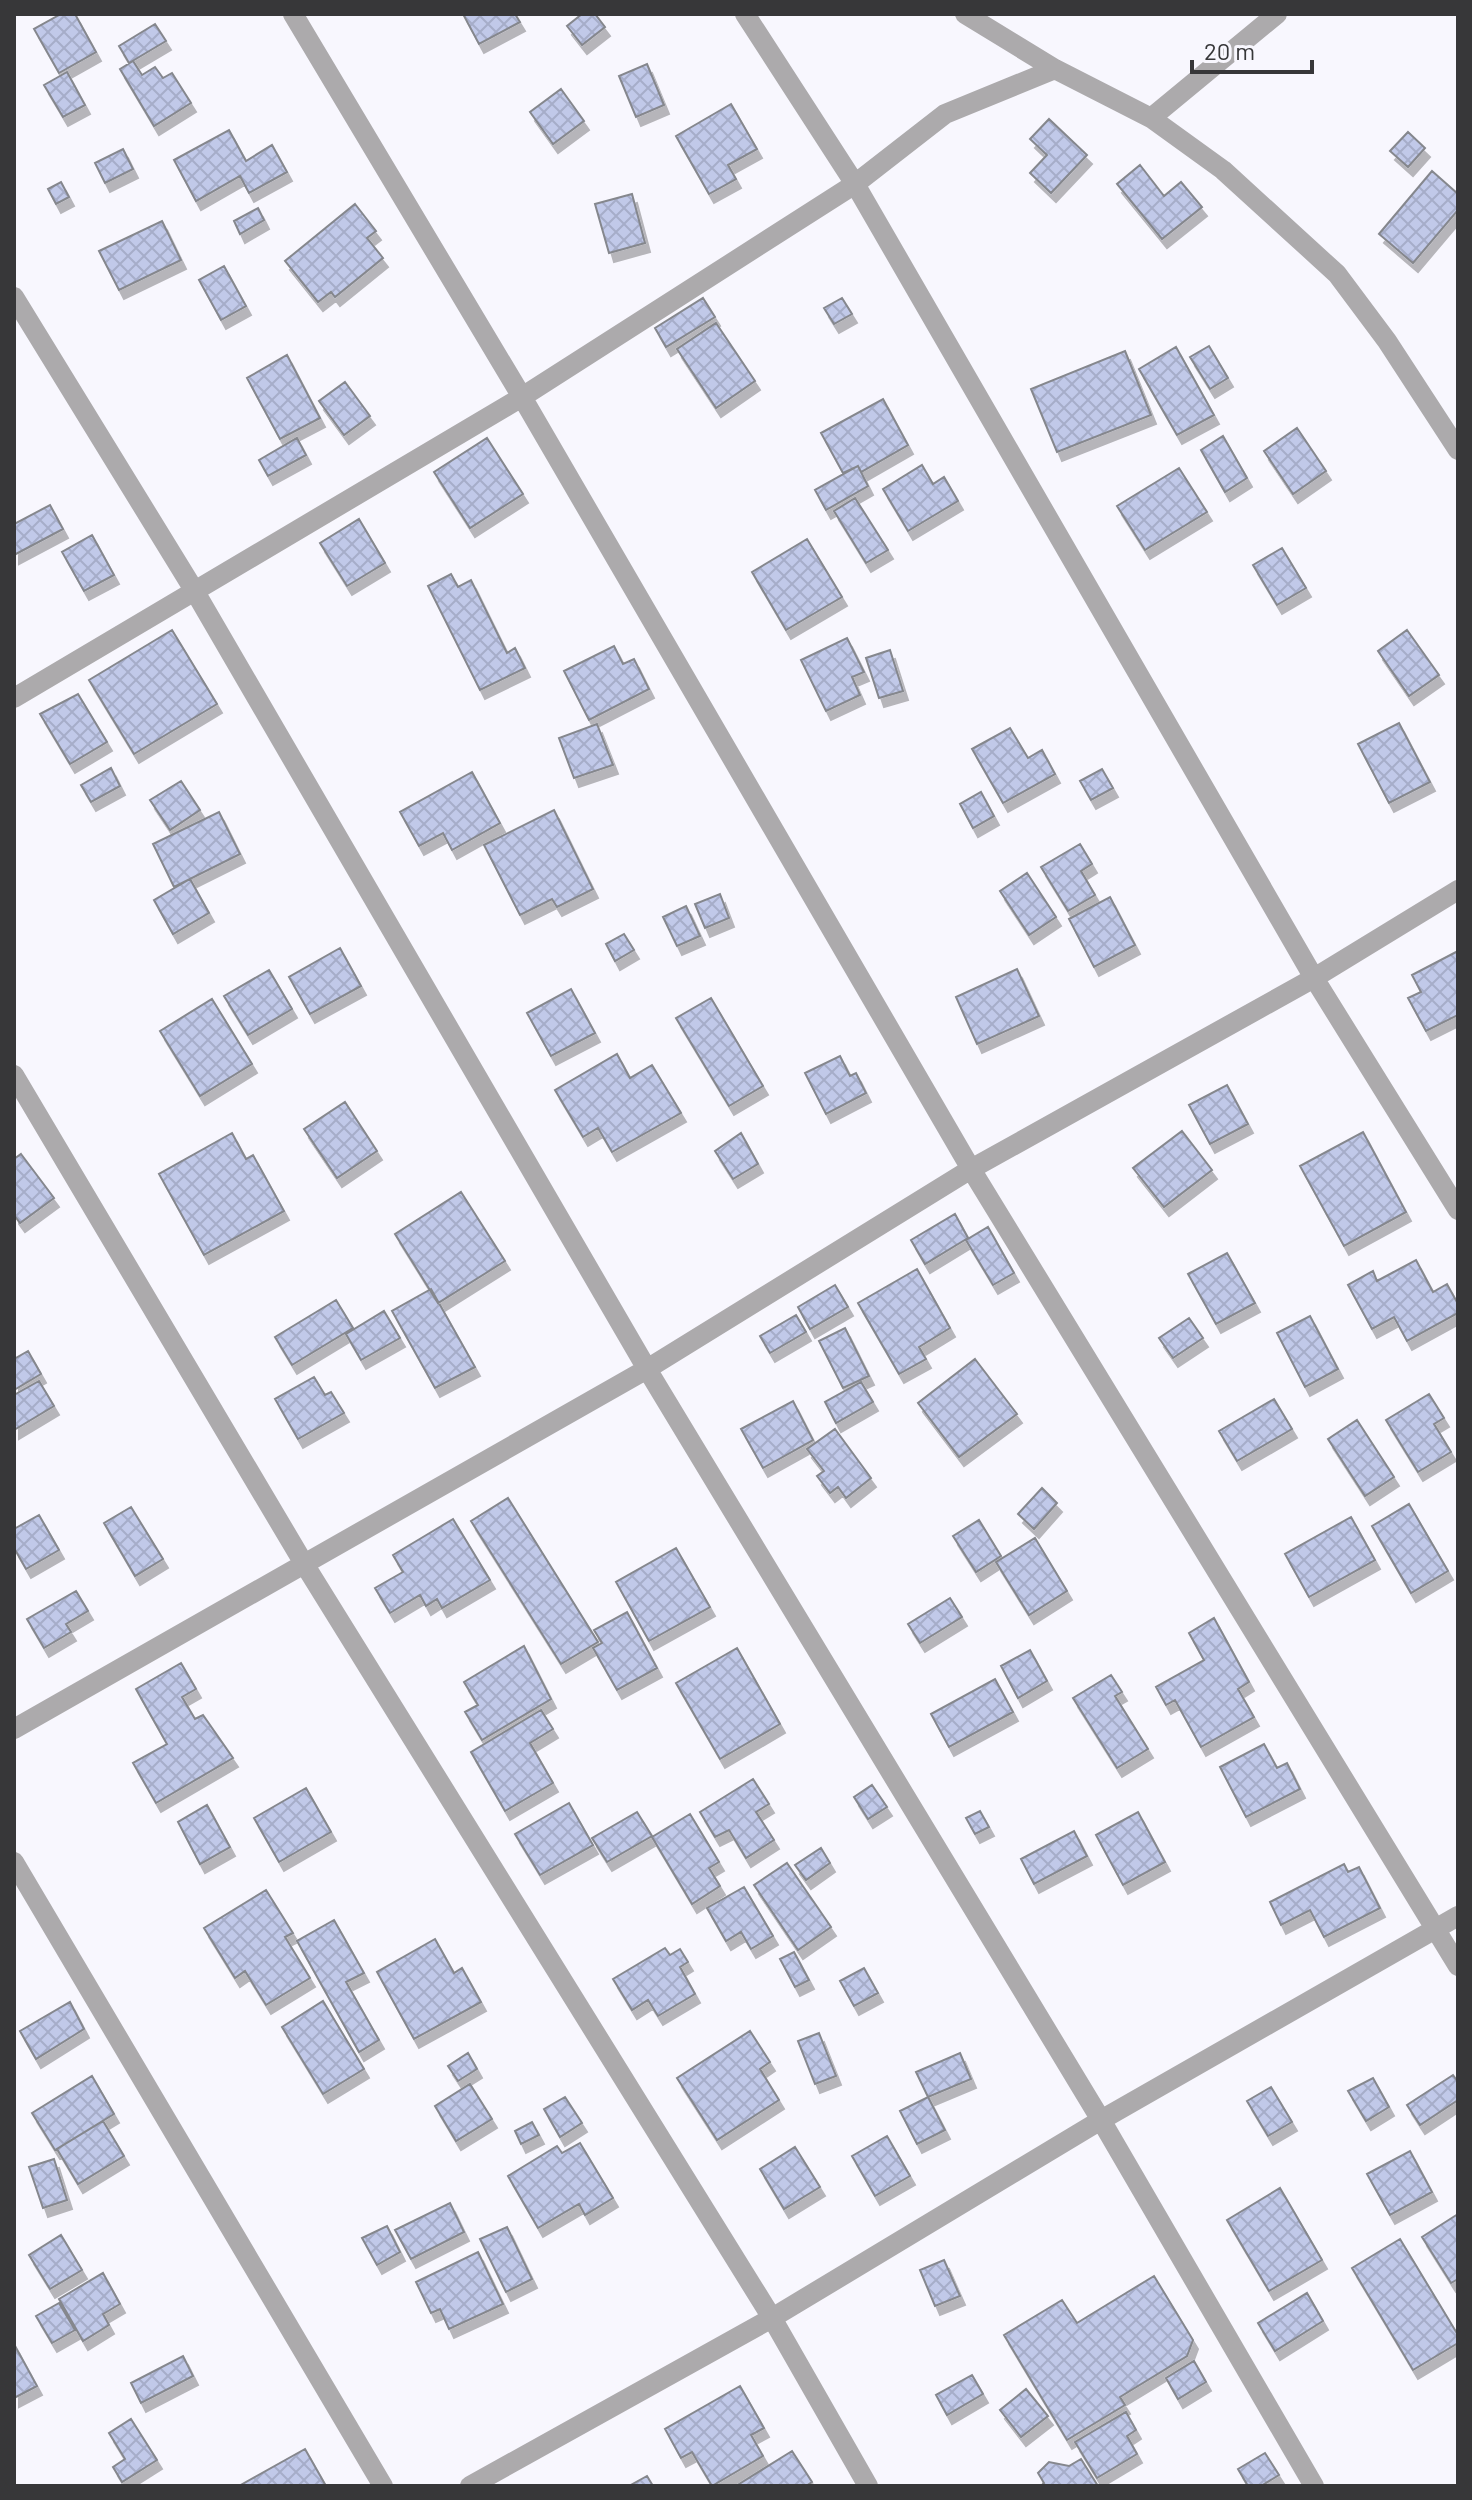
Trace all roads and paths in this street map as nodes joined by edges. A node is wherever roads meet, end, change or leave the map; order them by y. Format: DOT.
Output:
graph roads {
  1 [pos="293,14"];
  2 [pos="745,14"];
  3 [pos="965,14"];
  4 [pos="1277,14"];
  5 [pos="1055,69"];
  6 [pos="1151,118"];
  7 [pos="855,184"];
  8 [pos="14,297"];
  9 [pos="522,397"];
  10 [pos="1458,450"];
  11 [pos="194,590"];
  12 [pos="14,698"];
  13 [pos="1458,890"];
  14 [pos="1314,978"];
  15 [pos="14,1075"];
  16 [pos="971,1169"];
  17 [pos="1458,1210"];
  18 [pos="647,1369"];
  19 [pos="303,1562"];
  20 [pos="14,1729"];
  21 [pos="14,1862"];
  22 [pos="1458,1916"];
  23 [pos="1435,1928"];
  24 [pos="1458,1966"];
  25 [pos="1101,2120"];
  26 [pos="772,2318"];
  27 [pos="383,2486"];
  28 [pos="470,2486"];
  29 [pos="868,2486"];
  30 [pos="1314,2486"];
  1 -- 9 [label="street"];
  2 -- 7 [label="street"];
  3 -- 5 [label="street"];
  4 -- 6 [label="street"];
  5 -- 6 [label="street"];
  5 -- 7 [label="street"];
  6 -- 10 [label="street"];
  7 -- 9 [label="street"];
  7 -- 14 [label="street"];
  8 -- 11 [label="street"];
  9 -- 11 [label="street"];
  9 -- 16 [label="street"];
  11 -- 12 [label="street"];
  11 -- 18 [label="street"];
  13 -- 14 [label="street"];
  14 -- 16 [label="street"];
  14 -- 17 [label="street"];
  15 -- 19 [label="street"];
  16 -- 18 [label="street"];
  16 -- 23 [label="street"];
  18 -- 19 [label="street"];
  18 -- 25 [label="street"];
  19 -- 20 [label="street"];
  19 -- 26 [label="street"];
  21 -- 27 [label="street"];
  22 -- 23 [label="street"];
  23 -- 24 [label="street"];
  23 -- 25 [label="street"];
  25 -- 26 [label="street"];
  25 -- 30 [label="street"];
  26 -- 28 [label="street"];
  26 -- 29 [label="street"];
}
